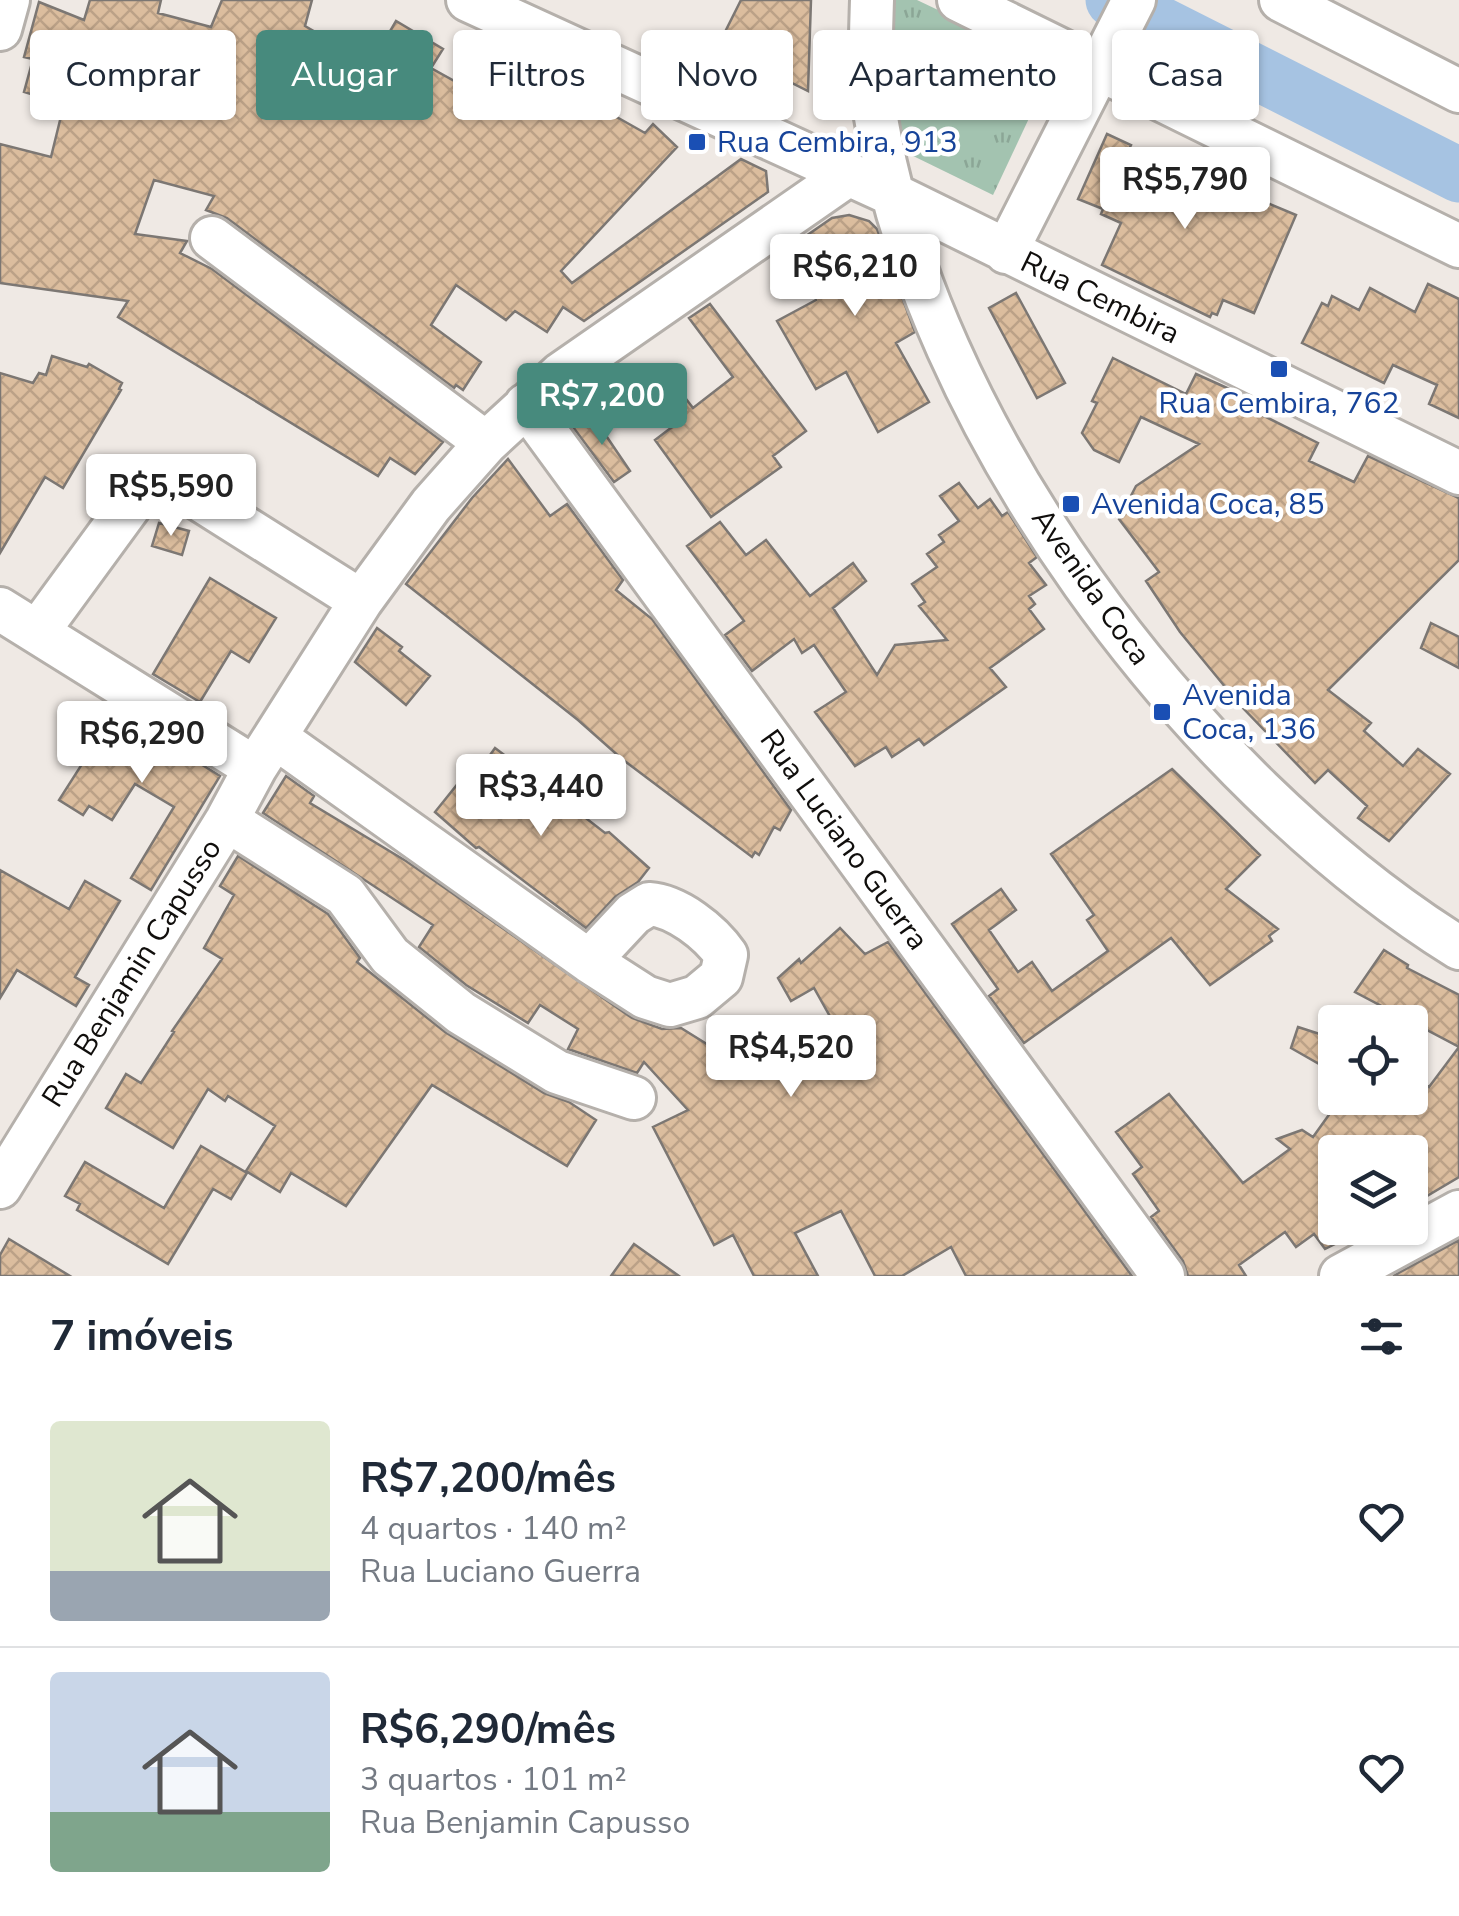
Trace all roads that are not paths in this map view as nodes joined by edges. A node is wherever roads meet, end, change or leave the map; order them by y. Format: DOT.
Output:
graph roads {
  1 [pos="8,0"];
  2 [pos="468,0"];
  3 [pos="872,0"];
  4 [pos="959,0"];
  5 [pos="1134,0"];
  6 [pos="1282,0"];
  7 [pos="0,29"];
  8 [pos="1104,58"];
  9 [pos="1459,91"];
  10 [pos="849,174"];
  11 [pos="894,195"];
  12 [pos="212,238"];
  13 [pos="1459,246"];
  14 [pos="1006,252"];
  15 [pos="526,405"];
  16 [pos="486,442"];
  17 [pos="1459,473"];
  18 [pos="362,601"];
  19 [pos="0,609"];
  20 [pos="38,632"];
  21 [pos="265,752"];
  22 [pos="227,820"];
  23 [pos="1459,948"];
  24 [pos="589,961"];
  25 [pos="634,1098"];
  26 [pos="0,1187"];
  27 [pos="1459,1212"];
  28 [pos="1163,1276"];
  29 [pos="1341,1276"];
  1 -- 7 [label="street"];
  2 -- 10 [label="street, Rua Cembira"];
  3 -- 11 [label="street, Avenida Coca"];
  4 -- 8 [label="street"];
  5 -- 8 [label="street"];
  6 -- 9 [label="street"];
  8 -- 13 [label="street"];
  8 -- 14 [label="street"];
  10 -- 11 [label="street, Rua Cembira"];
  10 -- 15 [label="street, Rua Benjamin Capusso"];
  11 -- 14 [label="street, Rua Cembira"];
  11 -- 23 [label="street, Avenida Coca"];
  12 -- 16 [label="street"];
  14 -- 17 [label="street, Rua Cembira"];
  15 -- 16 [label="street, Rua Benjamin Capusso"];
  15 -- 28 [label="street, Rua Luciano Guerra"];
  16 -- 18 [label="street, Rua Benjamin Capusso"];
  18 -- 20 [label="street"];
  18 -- 21 [label="street, Rua Benjamin Capusso"];
  19 -- 20 [label="street"];
  20 -- 21 [label="street"];
  21 -- 22 [label="street, Rua Benjamin Capusso"];
  21 -- 24 [label="street"];
  22 -- 25 [label="street"];
  22 -- 26 [label="street, Rua Benjamin Capusso"];
  27 -- 29 [label="street"];
}
